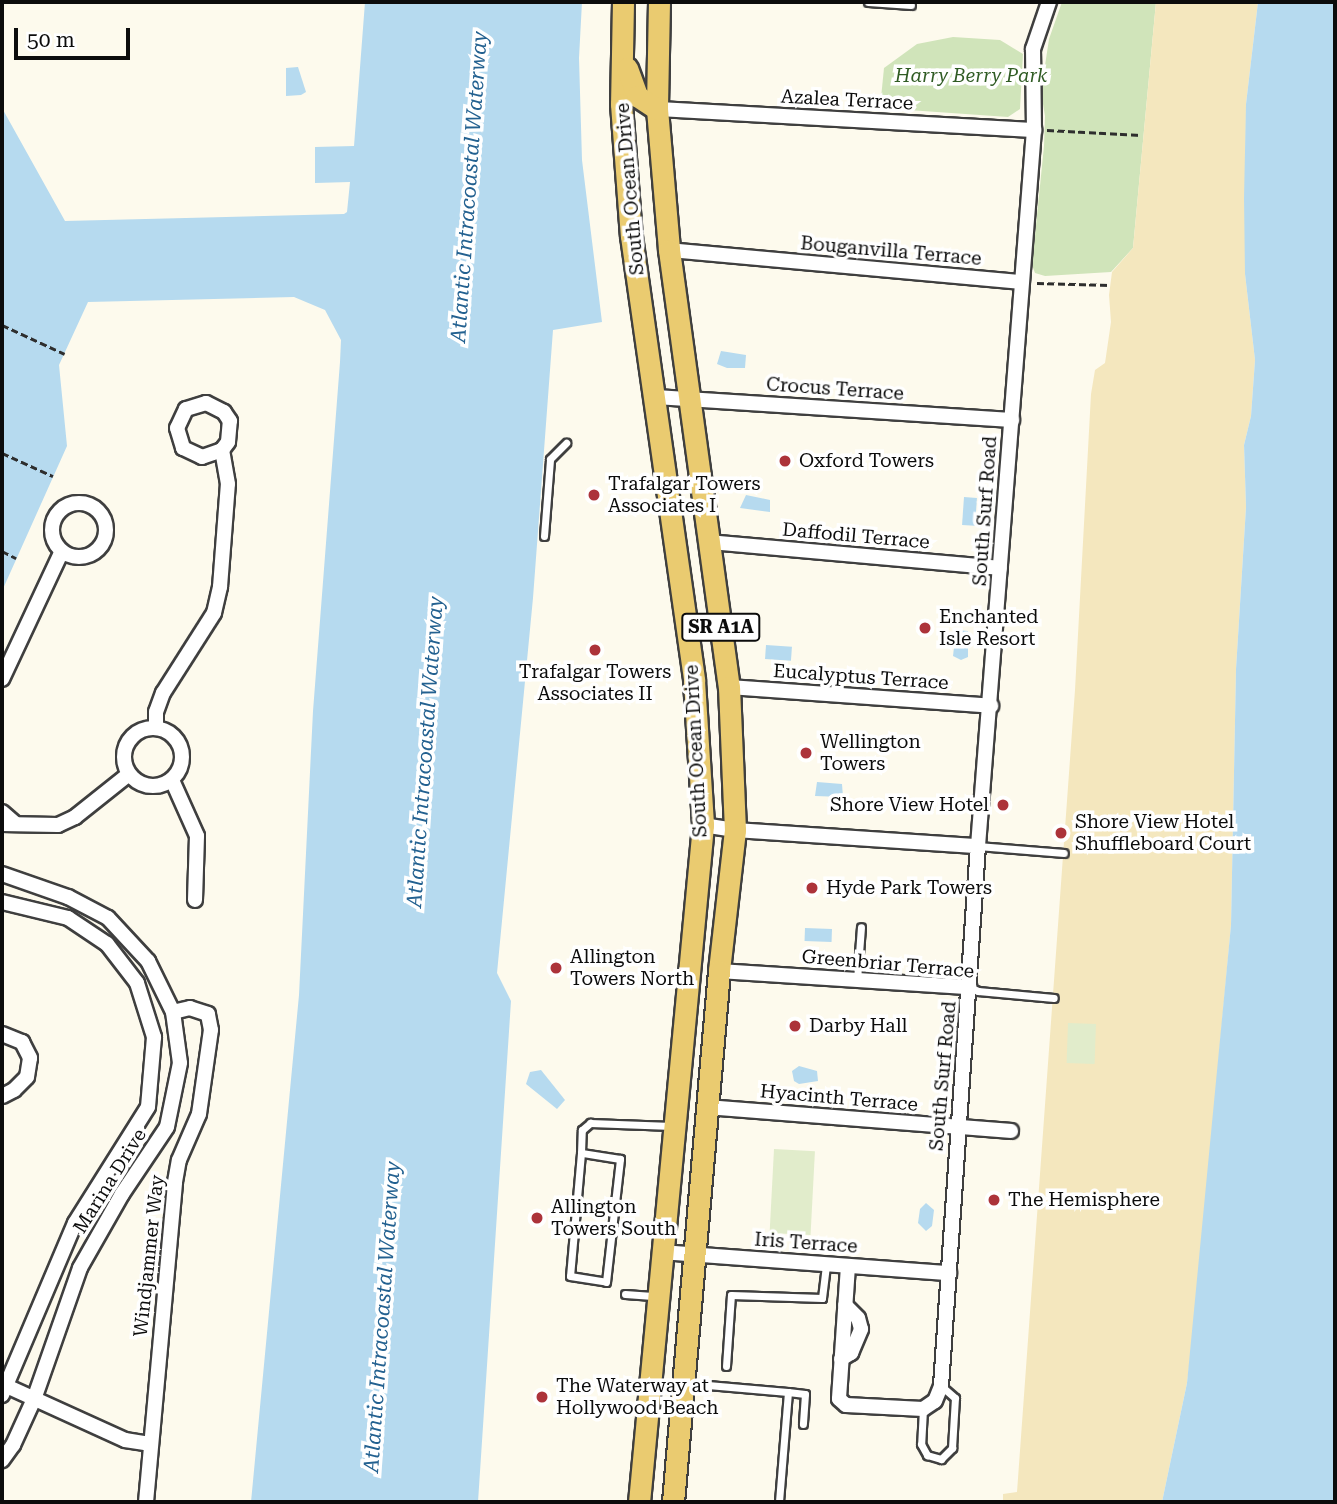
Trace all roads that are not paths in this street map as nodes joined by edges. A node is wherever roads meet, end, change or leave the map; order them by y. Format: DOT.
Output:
graph roads {
  1 [pos="623,2"];
  2 [pos="659,2"];
  3 [pos="868,2"];
  4 [pos="1049,2"];
  5 [pos="911,5"];
  6 [pos="623,24"];
  7 [pos="657,109"];
  8 [pos="1039,130"];
  9 [pos="669,250"];
  10 [pos="1021,282"];
  11 [pos="655,397"];
  12 [pos="687,399"];
  13 [pos="1012,420"];
  14 [pos="566,443"];
  15 [pos="222,450"];
  16 [pos="544,536"];
  17 [pos="709,542"];
  18 [pos="62,551"];
  19 [pos="1000,568"];
  20 [pos="2,679"];
  21 [pos="729,687"];
  22 [pos="991,706"];
  23 [pos="156,728"];
  24 [pos="129,774"];
  25 [pos="172,780"];
  26 [pos="2,812"];
  27 [pos="9,824"];
  28 [pos="703,825"];
  29 [pos="735,830"];
  30 [pos="978,846"];
  31 [pos="1064,853"];
  32 [pos="2,874"];
  33 [pos="195,900"];
  34 [pos="2,902"];
  35 [pos="861,927"];
  36 [pos="719,971"];
  37 [pos="857,980"];
  38 [pos="969,987"];
  39 [pos="1054,998"];
  40 [pos="173,1012"];
  41 [pos="2,1034"];
  42 [pos="2,1100"];
  43 [pos="707,1107"];
  44 [pos="673,1126"];
  45 [pos="958,1127"];
  46 [pos="1011,1131"];
  47 [pos="581,1153"];
  48 [pos="662,1252"];
  49 [pos="694,1255"];
  50 [pos="826,1264"];
  51 [pos="848,1266"];
  52 [pos="949,1273"];
  53 [pos="625,1294"];
  54 [pos="657,1297"];
  55 [pos="726,1366"];
  56 [pos="684,1383"];
  57 [pos="942,1386"];
  58 [pos="3,1388"];
  59 [pos="788,1392"];
  60 [pos="34,1399"];
  61 [pos="929,1405"];
  62 [pos="803,1424"];
  63 [pos="150,1444"];
  64 [pos="2,1460"];
  65 [pos="146,1502"];
  66 [pos="639,1502"];
  67 [pos="673,1502"];
  68 [pos="779,1502"];
  1 -- 6 [label="main road, South Ocean Drive / SR A1A"];
  2 -- 7 [label="main road, South Ocean Drive / SR A1A"];
  3 -- 5 [label="lane"];
  4 -- 8 [label="street, South Surf Road"];
  6 -- 7 [label="main road"];
  6 -- 11 [label="main road, South Ocean Drive / SR A1A"];
  7 -- 8 [label="street, Azalea Terrace"];
  7 -- 9 [label="main road, South Ocean Drive / SR A1A"];
  8 -- 10 [label="street, South Surf Road"];
  9 -- 10 [label="street, Bouganvilla Terrace"];
  9 -- 12 [label="main road, South Ocean Drive / SR A1A"];
  10 -- 13 [label="street, South Surf Road"];
  11 -- 12 [label="street, Crocus Terrace"];
  11 -- 28 [label="main road, South Ocean Drive / SR A1A"];
  12 -- 13 [label="street, Crocus Terrace"];
  12 -- 17 [label="main road, South Ocean Drive / SR A1A"];
  13 -- 19 [label="street, South Surf Road"];
  14 -- 16 [label="lane"];
  15 -- 23 [label="street"];
  17 -- 19 [label="street, Daffodil Terrace"];
  17 -- 21 [label="main road, South Ocean Drive / SR A1A"];
  18 -- 20 [label="street"];
  19 -- 22 [label="street, South Surf Road"];
  21 -- 22 [label="street, Eucalyptus Terrace"];
  21 -- 29 [label="main road, South Ocean Drive / SR A1A"];
  22 -- 30 [label="street, South Surf Road"];
  23 -- 24 [label="street"];
  23 -- 25 [label="street"];
  24 -- 25 [label="street"];
  24 -- 27 [label="street"];
  25 -- 33 [label="street"];
  26 -- 27 [label="street"];
  28 -- 29 [label="street"];
  28 -- 44 [label="main road, South Ocean Drive / SR A1A"];
  29 -- 30 [label="street"];
  29 -- 36 [label="main road, South Ocean Drive / SR A1A"];
  30 -- 31 [label="lane"];
  30 -- 38 [label="street, South Surf Road"];
  32 -- 40 [label="street, Marina Drive"];
  34 -- 58 [label="street, Marina Drive"];
  35 -- 37 [label="lane"];
  36 -- 37 [label="street, Greenbriar Terrace"];
  36 -- 43 [label="main road, South Ocean Drive / SR A1A"];
  37 -- 38 [label="street, Greenbriar Terrace"];
  38 -- 39 [label="lane, Greenbriar Terrace"];
  38 -- 45 [label="street, South Surf Road"];
  40 -- 60 [label="street, Marina Drive"];
  40 -- 63 [label="street, Windjammer Way"];
  41 -- 42 [label="street"];
  43 -- 45 [label="street, Hyacinth Terrace"];
  43 -- 49 [label="main road, South Ocean Drive / SR A1A"];
  44 -- 47 [label="lane"];
  44 -- 48 [label="main road, South Ocean Drive / SR A1A"];
  45 -- 46 [label="street, Hyacinth Terrace"];
  45 -- 52 [label="street, South Surf Road"];
  47 -- 47 [label="lane"];
  48 -- 49 [label="street, Iris Terrace"];
  48 -- 54 [label="main road, South Ocean Drive / SR A1A"];
  49 -- 50 [label="street, Iris Terrace"];
  49 -- 56 [label="main road, South Ocean Drive / SR A1A"];
  50 -- 51 [label="street, Iris Terrace"];
  50 -- 55 [label="lane"];
  51 -- 52 [label="street, Iris Terrace"];
  51 -- 61 [label="street"];
  52 -- 57 [label="street, South Surf Road"];
  53 -- 54 [label="lane"];
  54 -- 66 [label="main road, South Ocean Drive / SR A1A"];
  56 -- 59 [label="lane"];
  56 -- 67 [label="main road, South Ocean Drive / SR A1A"];
  57 -- 61 [label="street, South Surf Road"];
  57 -- 61 [label="lane"];
  58 -- 60 [label="street"];
  59 -- 62 [label="lane"];
  59 -- 68 [label="lane"];
  60 -- 63 [label="street"];
  60 -- 64 [label="street, Marina Drive"];
  63 -- 65 [label="street, Windjammer Way"];
}
